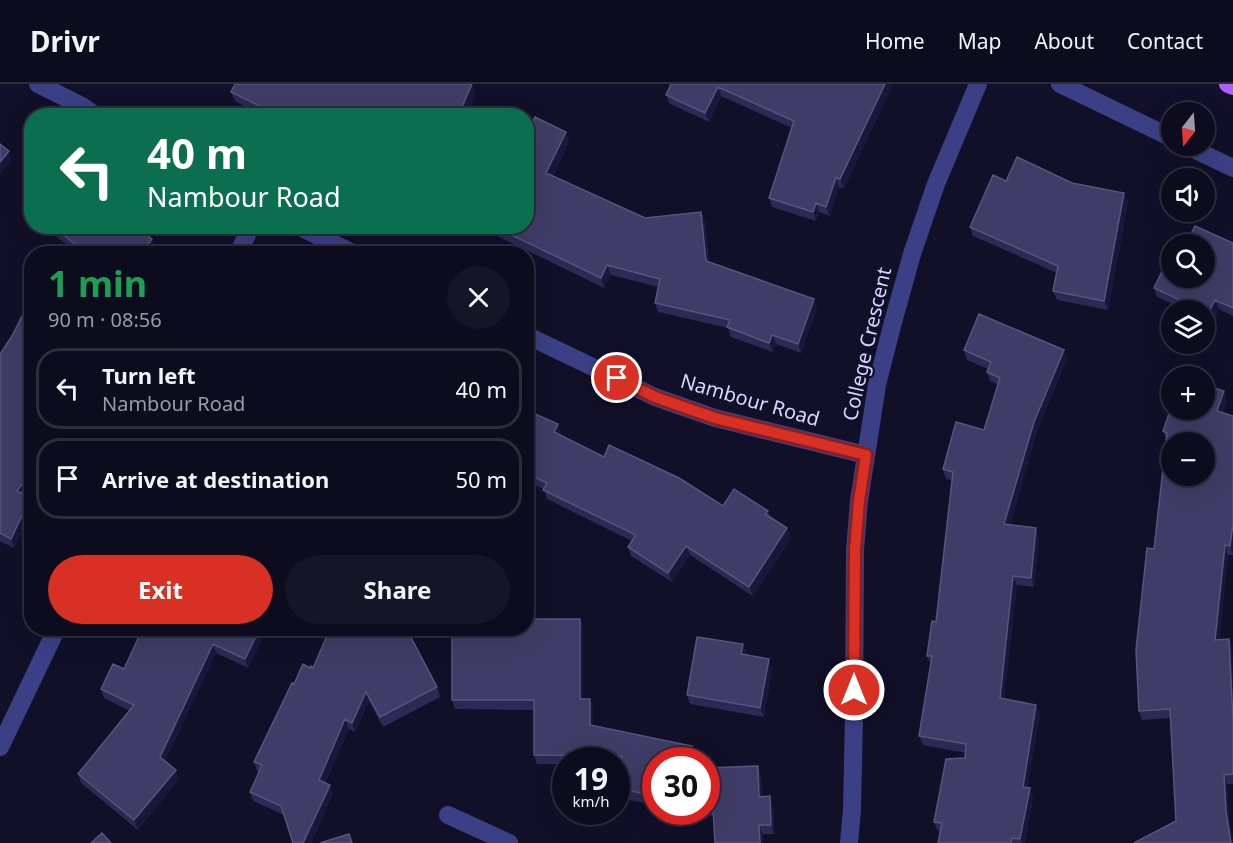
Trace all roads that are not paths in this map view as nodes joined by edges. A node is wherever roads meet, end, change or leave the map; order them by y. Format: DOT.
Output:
graph roads {
  1 [pos="38,84"];
  2 [pos="978,84"];
  3 [pos="1060,84"];
  4 [pos="1228,84"];
  5 [pos="1233,86"];
  6 [pos="85,108"];
  7 [pos="1161,133"];
  8 [pos="1208,156"];
  9 [pos="1233,168"];
  10 [pos="314,234"];
  11 [pos="339,246"];
  12 [pos="534,339"];
  13 [pos="866,455"];
  14 [pos="53,636"];
  15 [pos="0,747"];
  16 [pos="448,815"];
  17 [pos="509,843"];
  18 [pos="849,843"];
  1 -- 6 [label="street"];
  2 -- 13 [label="street, College Crescent"];
  3 -- 7 [label="street"];
  4 -- 5 [label="main road"];
  8 -- 9 [label="street"];
  10 -- 11 [label="street"];
  12 -- 13 [label="street, Nambour Road"];
  13 -- 18 [label="street, College Crescent"];
  14 -- 15 [label="street"];
  16 -- 17 [label="street"];
}
